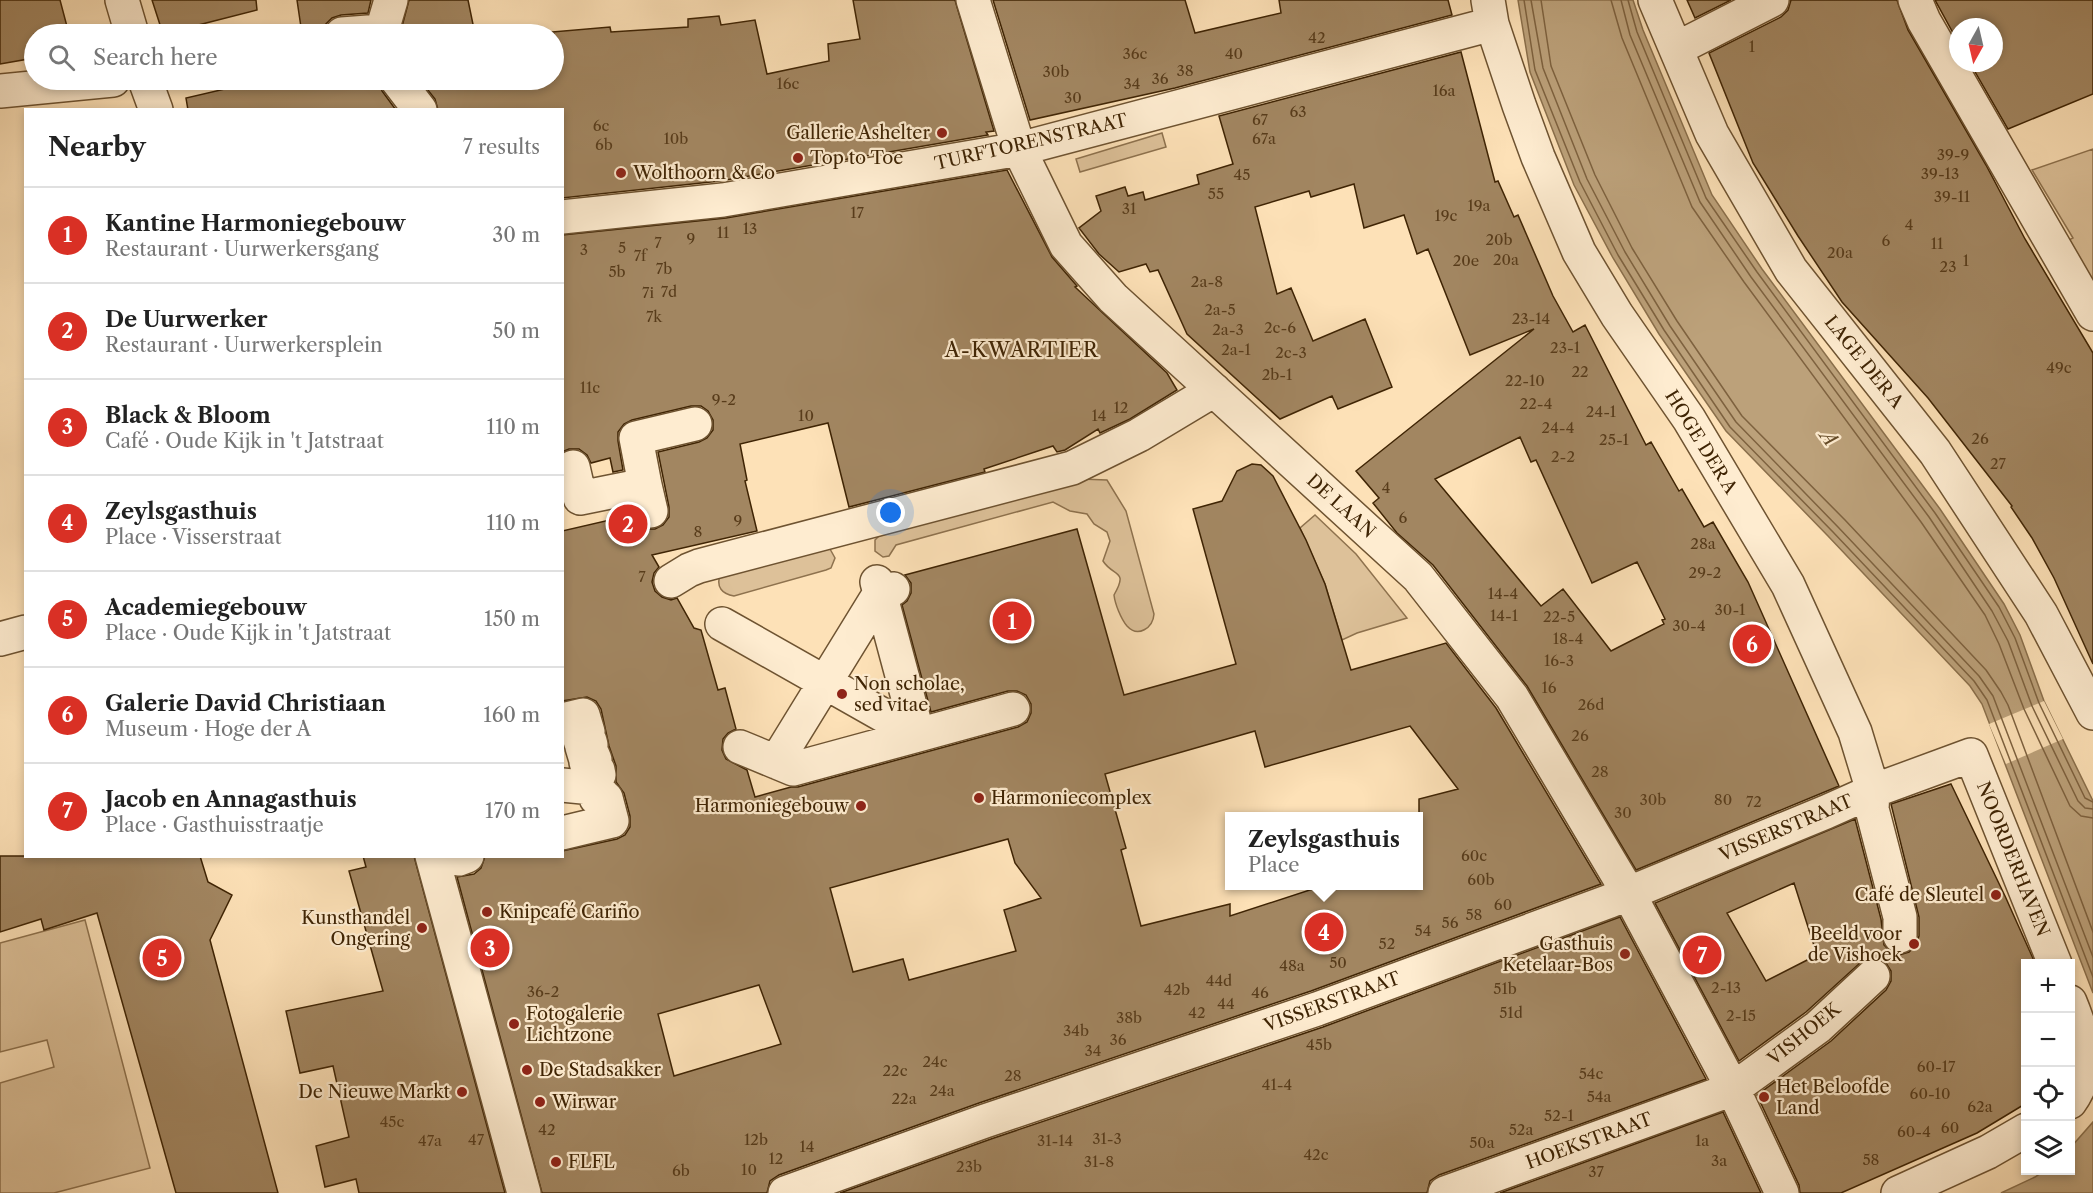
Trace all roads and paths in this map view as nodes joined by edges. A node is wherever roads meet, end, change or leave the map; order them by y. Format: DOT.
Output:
graph roads {
  1 [pos="122,0"];
  2 [pos="391,0"];
  3 [pos="973,0"];
  4 [pos="1655,0"];
  5 [pos="1772,0"];
  6 [pos="1915,0"];
  7 [pos="1490,12"];
  8 [pos="129,24"];
  9 [pos="384,24"];
  10 [pos="1676,49"];
  11 [pos="24,89"];
  12 [pos="149,90"];
  13 [pos="405,90"];
  14 [pos="0,91"];
  15 [pos="155,108"];
  16 [pos="418,108"];
  17 [pos="1019,148"];
  18 [pos="564,217"];
  19 [pos="2093,314"];
  20 [pos="1214,390"];
  21 [pos="695,424"];
  22 [pos="573,467"];
  23 [pos="671,581"];
  24 [pos="722,624"];
  25 [pos="24,633"];
  26 [pos="0,639"];
  27 [pos="825,682"];
  28 [pos="2091,707"];
  29 [pos="1012,709"];
  30 [pos="564,720"];
  31 [pos="918,735"];
  32 [pos="740,747"];
  33 [pos="776,762"];
  34 [pos="578,787"];
  35 [pos="1873,791"];
  36 [pos="564,833"];
  37 [pos="433,858"];
  38 [pos="1629,894"];
  39 [pos="1900,936"];
  40 [pos="2053,959"];
  41 [pos="1873,976"];
  42 [pos="2074,1013"];
  43 [pos="1733,1089"];
  44 [pos="2075,1097"];
  45 [pos="2021,1132"];
  46 [pos="524,1193"];
  47 [pos="785,1193"];
  48 [pos="1445,1193"];
  49 [pos="1782,1193"];
  50 [pos="1898,1193"];
  1 -- 8 [label="street"];
  2 -- 9 [label="street"];
  3 -- 17 [label="street, DE LAAN"];
  4 -- 10 [label="street, LAGE DER A"];
  5 -- 10 [label="street"];
  6 -- 19 [label="street"];
  7 -- 17 [label="street, TURFTORENSTRAAT"];
  7 -- 35 [label="street, HOGE DER A"];
  10 -- 28 [label="street, LAGE DER A"];
  11 -- 14 [label="street"];
  12 -- 15 [label="street"];
  13 -- 16 [label="street"];
  17 -- 18 [label="street, TURFTORENSTRAAT"];
  17 -- 20 [label="street, DE LAAN"];
  20 -- 23 [label="street"];
  20 -- 38 [label="street, DE LAAN"];
  21 -- 22 [label="street"];
  24 -- 27 [label="street"];
  25 -- 26 [label="street"];
  27 -- 31 [label="street"];
  27 -- 31 [label="street"];
  27 -- 33 [label="street"];
  29 -- 31 [label="street"];
  30 -- 34 [label="street"];
  31 -- 33 [label="street"];
  32 -- 33 [label="street"];
  34 -- 36 [label="street"];
  35 -- 38 [label="street, VISSERSTRAAT"];
  35 -- 39 [label="street"];
  35 -- 40 [label="street, NOORDERHAVEN"];
  37 -- 46 [label="street"];
  38 -- 43 [label="street, DE LAAN"];
  38 -- 47 [label="street, VISSERSTRAAT"];
  41 -- 43 [label="street, VISHOEK"];
  42 -- 44 [label="street"];
  43 -- 48 [label="street, HOEKSTRAAT"];
  43 -- 49 [label="street, DE LAAN"];
  45 -- 50 [label="street"];
}
